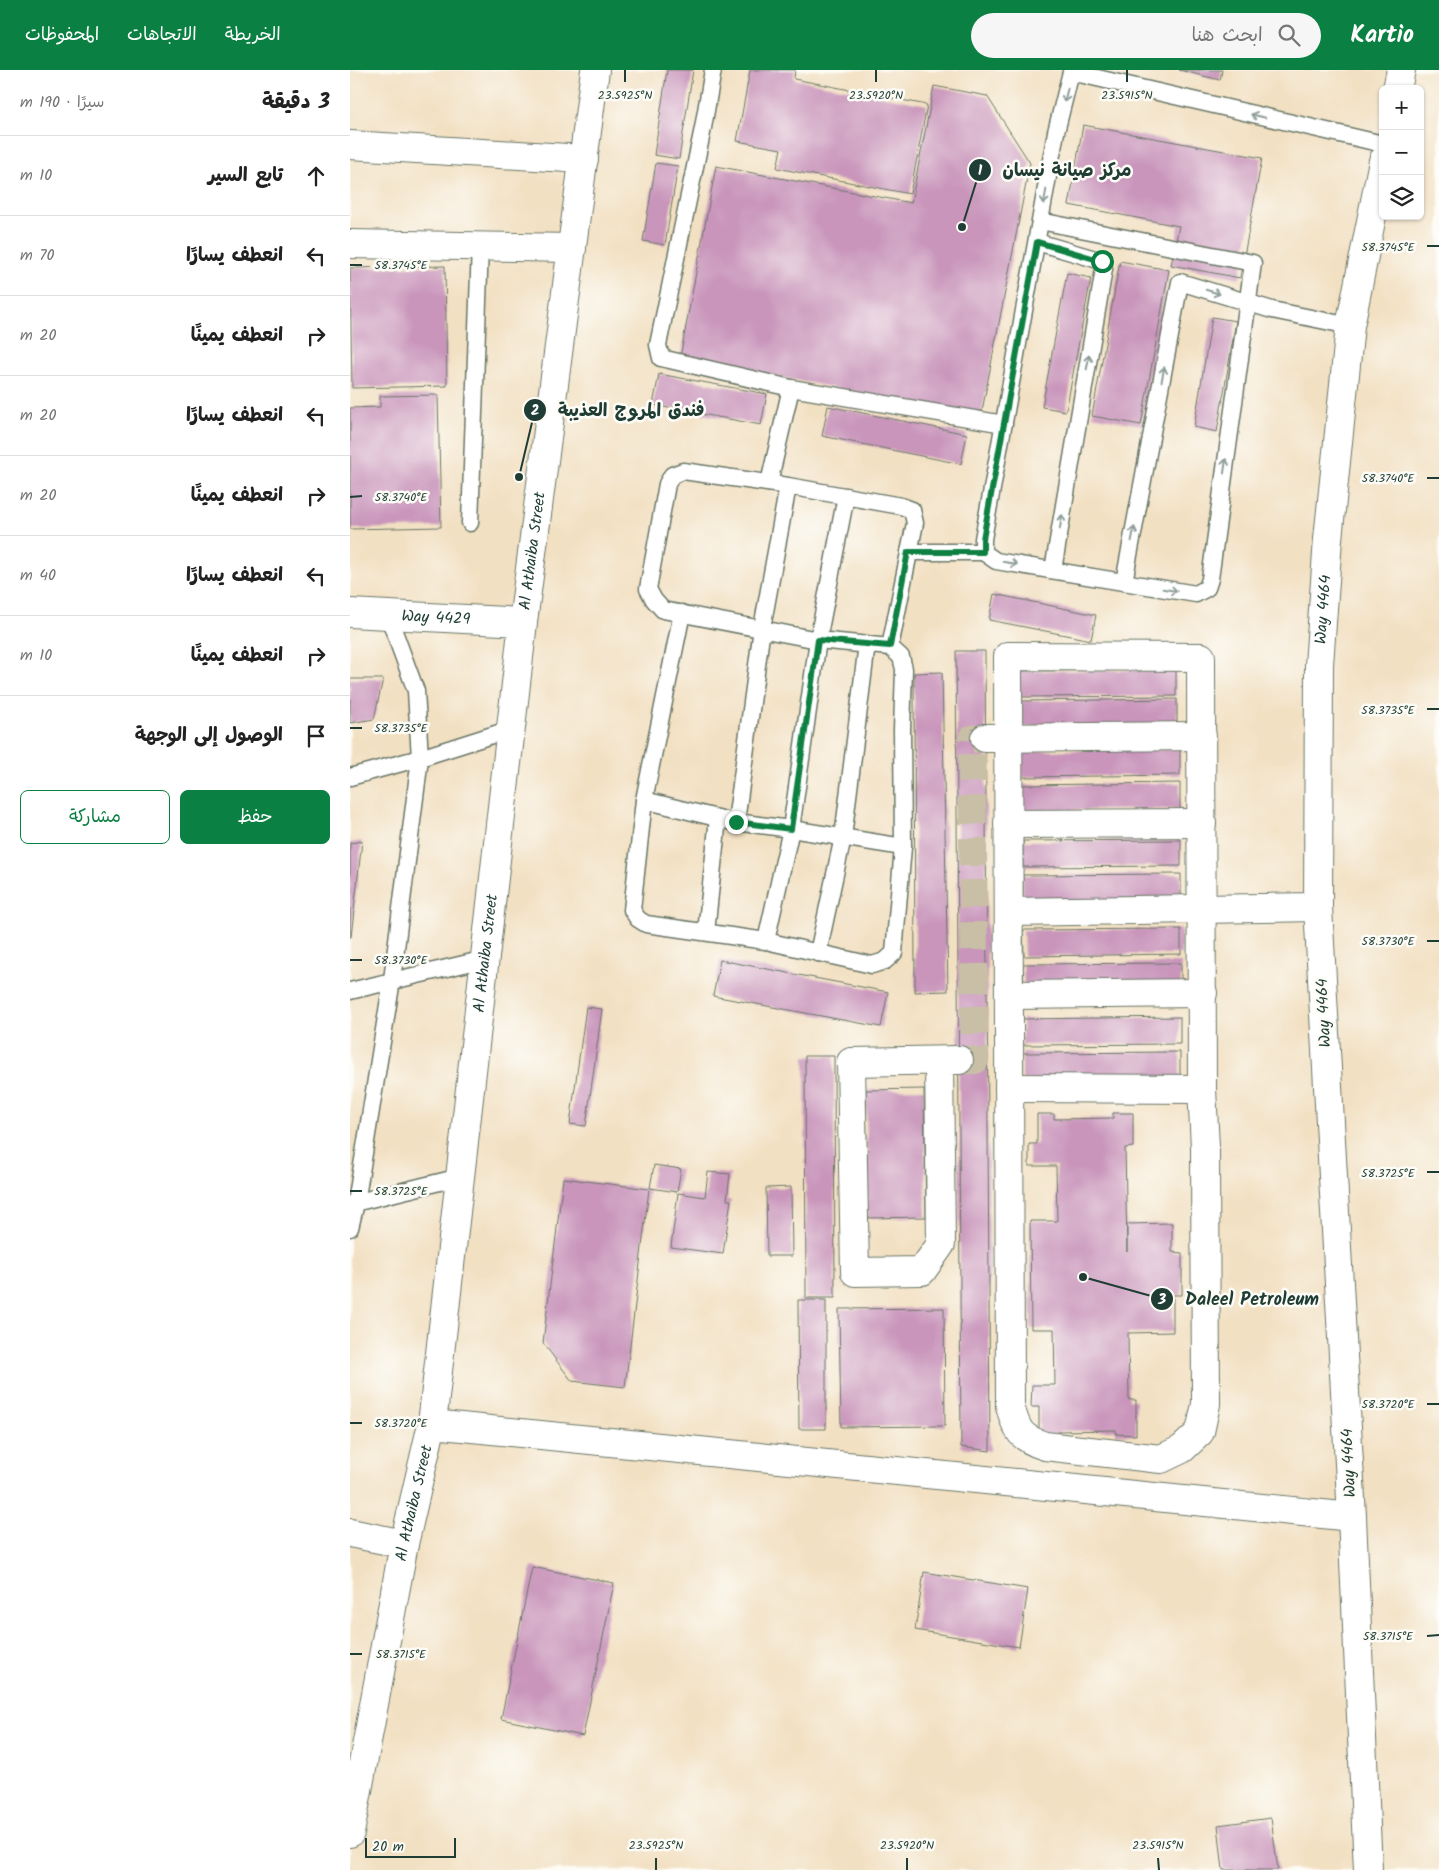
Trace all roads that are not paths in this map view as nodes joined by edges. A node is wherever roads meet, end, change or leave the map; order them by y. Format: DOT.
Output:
graph roads {
  1 [pos="595,70"];
  2 [pos="713,70"];
  3 [pos="1401,70"];
  4 [pos="1065,71"];
  5 [pos="1398,85"];
  6 [pos="1379,143"];
  7 [pos="350,145"];
  8 [pos="584,159"];
  9 [pos="1380,175"];
  10 [pos="1040,221"];
  11 [pos="1037,242"];
  12 [pos="350,244"];
  13 [pos="480,246"];
  14 [pos="572,248"];
  15 [pos="1247,303"];
  16 [pos="1350,326"];
  17 [pos="791,388"];
  18 [pos="1004,424"];
  19 [pos="769,483"];
  20 [pos="788,486"];
  21 [pos="846,496"];
  22 [pos="470,523"];
  23 [pos="908,552"];
  24 [pos="983,552"];
  25 [pos="1053,570"];
  26 [pos="1124,582"];
  27 [pos="350,613"];
  28 [pos="682,613"];
  29 [pos="388,614"];
  30 [pos="523,622"];
  31 [pos="762,628"];
  32 [pos="818,640"];
  33 [pos="867,644"];
  34 [pos="890,646"];
  35 [pos="511,729"];
  36 [pos="1202,736"];
  37 [pos="997,738"];
  38 [pos="420,758"];
  39 [pos="350,777"];
  40 [pos="644,800"];
  41 [pos="718,818"];
  42 [pos="736,822"];
  43 [pos="1202,823"];
  44 [pos="1008,824"];
  45 [pos="791,829"];
  46 [pos="843,837"];
  47 [pos="903,847"];
  48 [pos="1318,907"];
  49 [pos="1203,910"];
  50 [pos="1009,912"];
  51 [pos="706,932"];
  52 [pos="766,941"];
  53 [pos="818,953"];
  54 [pos="485,959"];
  55 [pos="392,980"];
  56 [pos="350,991"];
  57 [pos="1203,993"];
  58 [pos="1010,996"];
  59 [pos="949,1060"];
  60 [pos="1009,1088"];
  61 [pos="1202,1089"];
  62 [pos="460,1177"];
  63 [pos="353,1204"];
  64 [pos="350,1228"];
  65 [pos="432,1424"];
  66 [pos="1352,1517"];
  67 [pos="350,1533"];
  68 [pos="404,1544"];
  69 [pos="350,1833"];
  70 [pos="1368,1870"];
  1 -- 8 [label="street, Al Athaiba Street"];
  2 -- 17 [label="lane"];
  3 -- 5 [label="street"];
  6 -- 4 [label="lane, one-way"];
  4 -- 10 [label="lane, one-way"];
  7 -- 8 [label="street"];
  8 -- 14 [label="street, Al Athaiba Street"];
  9 -- 16 [label="street, Way 4464"];
  10 -- 11 [label="lane"];
  10 -- 15 [label="lane"];
  11 -- 18 [label="lane"];
  25 -- 11 [label="lane, one-way"];
  12 -- 13 [label="street"];
  13 -- 14 [label="street"];
  13 -- 22 [label="lane"];
  14 -- 30 [label="street, Al Athaiba Street"];
  15 -- 16 [label="lane"];
  26 -- 15 [label="lane, one-way"];
  26 -- 15 [label="lane, one-way"];
  16 -- 48 [label="street, Way 4464"];
  17 -- 18 [label="lane"];
  17 -- 19 [label="lane"];
  18 -- 24 [label="lane"];
  19 -- 20 [label="lane"];
  19 -- 28 [label="lane"];
  20 -- 21 [label="lane"];
  20 -- 31 [label="lane"];
  21 -- 23 [label="lane"];
  21 -- 32 [label="lane"];
  23 -- 24 [label="lane"];
  23 -- 34 [label="lane"];
  24 -- 25 [label="lane, one-way"];
  25 -- 26 [label="lane"];
  27 -- 29 [label="street, Way 4429"];
  28 -- 31 [label="lane"];
  28 -- 40 [label="lane"];
  29 -- 30 [label="street, Way 4429"];
  29 -- 38 [label="lane"];
  30 -- 35 [label="street, Al Athaiba Street"];
  31 -- 32 [label="lane"];
  31 -- 42 [label="lane"];
  32 -- 33 [label="lane"];
  32 -- 45 [label="lane"];
  33 -- 34 [label="lane"];
  33 -- 46 [label="lane"];
  34 -- 47 [label="lane"];
  35 -- 38 [label="lane"];
  35 -- 54 [label="street, Al Athaiba Street"];
  36 -- 37 [label="street"];
  36 -- 37 [label="street"];
  36 -- 43 [label="street"];
  37 -- 44 [label="street"];
  38 -- 39 [label="lane"];
  38 -- 55 [label="lane"];
  40 -- 41 [label="lane"];
  40 -- 51 [label="lane"];
  41 -- 42 [label="lane"];
  41 -- 51 [label="lane"];
  42 -- 45 [label="lane"];
  43 -- 44 [label="street"];
  43 -- 49 [label="street"];
  44 -- 50 [label="street"];
  45 -- 46 [label="lane"];
  45 -- 52 [label="lane"];
  46 -- 47 [label="lane"];
  46 -- 53 [label="lane"];
  47 -- 53 [label="lane"];
  48 -- 49 [label="street"];
  48 -- 66 [label="street, Way 4464"];
  49 -- 50 [label="street"];
  49 -- 57 [label="street"];
  50 -- 58 [label="street"];
  51 -- 52 [label="lane"];
  52 -- 53 [label="lane"];
  54 -- 55 [label="lane"];
  54 -- 62 [label="street, Al Athaiba Street"];
  55 -- 56 [label="lane"];
  55 -- 63 [label="lane"];
  57 -- 58 [label="street"];
  57 -- 61 [label="street"];
  58 -- 60 [label="street"];
  59 -- 59 [label="street"];
  60 -- 61 [label="street"];
  60 -- 61 [label="street"];
  62 -- 63 [label="lane"];
  62 -- 65 [label="street, Al Athaiba Street"];
  63 -- 64 [label="lane"];
  65 -- 66 [label="street"];
  65 -- 68 [label="street, Al Athaiba Street"];
  66 -- 70 [label="street, Way 4464"];
  67 -- 68 [label="street"];
  68 -- 69 [label="street, Al Athaiba Street"];
}
